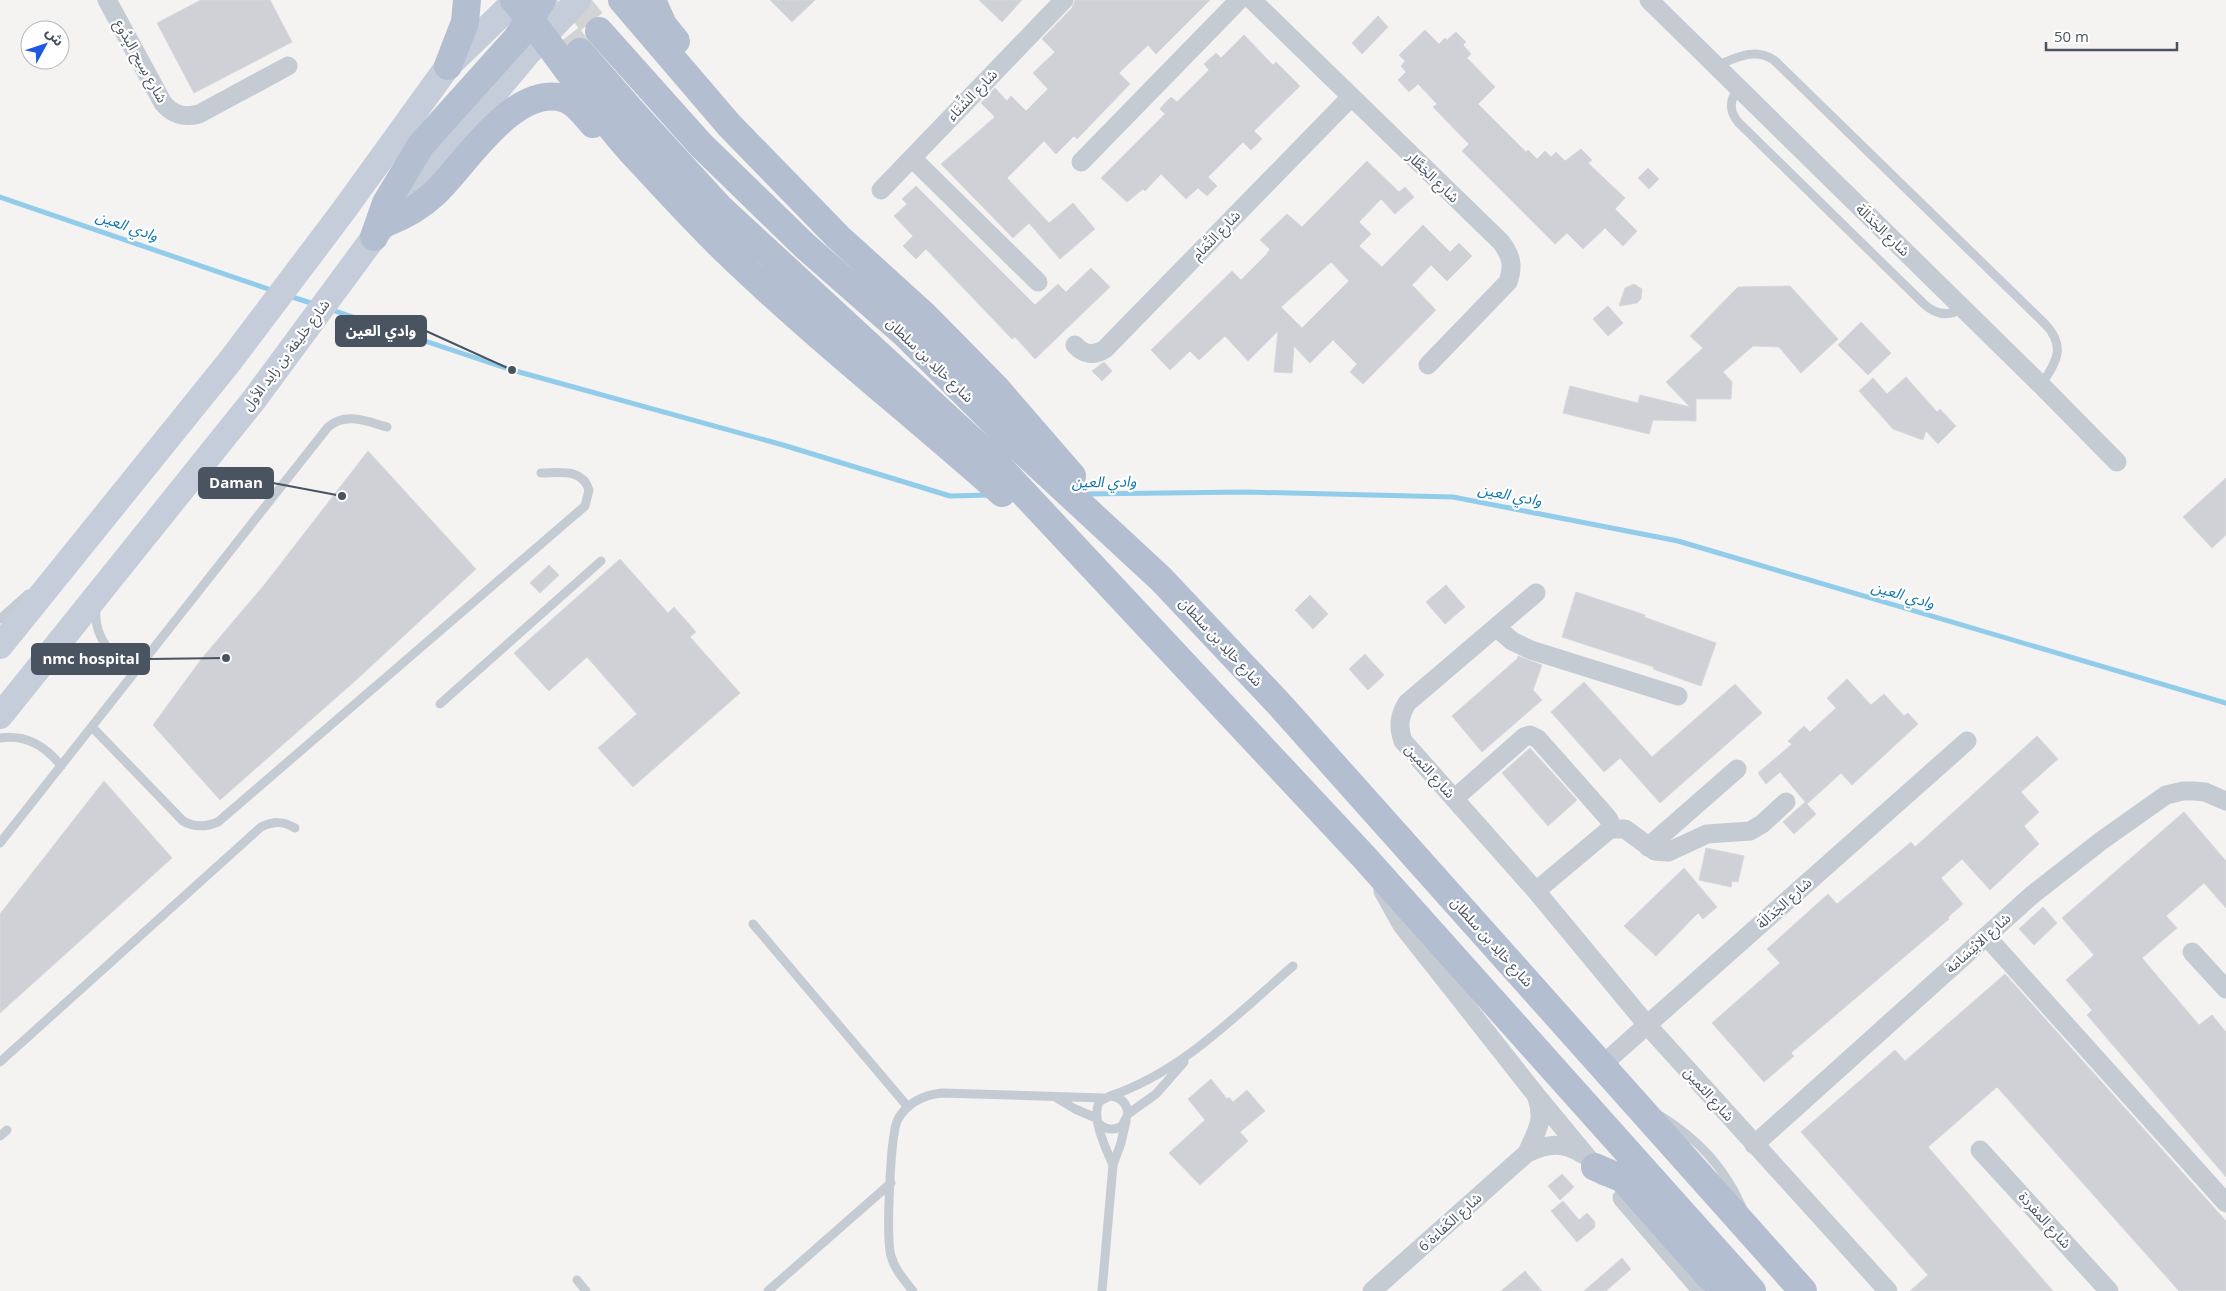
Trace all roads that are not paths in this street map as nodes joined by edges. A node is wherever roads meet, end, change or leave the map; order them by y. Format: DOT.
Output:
graph roads {
  1 [pos="107,0"];
  2 [pos="467,0"];
  3 [pos="558,0"];
  4 [pos="578,0"];
  5 [pos="622,0"];
  6 [pos="652,0"];
  7 [pos="1064,0"];
  8 [pos="1239,0"];
  9 [pos="1252,0"];
  10 [pos="1649,0"];
  11 [pos="527,9"];
  12 [pos="599,31"];
  13 [pos="580,52"];
  14 [pos="288,66"];
  15 [pos="448,66"];
  16 [pos="1715,66"];
  17 [pos="1351,96"];
  18 [pos="912,158"];
  19 [pos="1081,162"];
  20 [pos="881,190"];
  21 [pos="808,206"];
  22 [pos="380,230"];
  23 [pos="725,250"];
  24 [pos="1038,282"];
  25 [pos="1075,345"];
  26 [pos="1428,365"];
  27 [pos="874,366"];
  28 [pos="2041,385"];
  29 [pos="387,427"];
  30 [pos="2117,462"];
  31 [pos="541,473"];
  32 [pos="90,536"];
  33 [pos="601,561"];
  34 [pos="1161,579"];
  35 [pos="99,591"];
  36 [pos="1536,593"];
  37 [pos="0,619"];
  38 [pos="1496,627"];
  39 [pos="0,646"];
  40 [pos="136,671"];
  41 [pos="1678,696"];
  42 [pos="440,704"];
  43 [pos="0,716"];
  44 [pos="92,726"];
  45 [pos="0,738"];
  46 [pos="1967,741"];
  47 [pos="61,766"];
  48 [pos="1737,769"];
  49 [pos="1454,799"];
  50 [pos="2226,800"];
  51 [pos="1786,802"];
  52 [pos="295,828"];
  53 [pos="1613,828"];
  54 [pos="0,843"];
  55 [pos="1648,847"];
  56 [pos="1364,857"];
  57 [pos="1536,891"];
  58 [pos="753,924"];
  59 [pos="1986,936"];
  60 [pos="2192,952"];
  61 [pos="1292,966"];
  62 [pos="2226,989"];
  63 [pos="1648,1026"];
  64 [pos="1190,1054"];
  65 [pos="0,1062"];
  66 [pos="1602,1065"];
  67 [pos="1536,1095"];
  68 [pos="1055,1097"];
  69 [pos="1107,1097"];
  70 [pos="908,1107"];
  71 [pos="1127,1118"];
  72 [pos="1097,1120"];
  73 [pos="1754,1145"];
  74 [pos="1980,1150"];
  75 [pos="1528,1153"];
  76 [pos="1592,1163"];
  77 [pos="1113,1164"];
  78 [pos="891,1183"];
  79 [pos="2226,1204"];
  80 [pos="577,1280"];
  81 [pos="1103,1290"];
  82 [pos="586,1291"];
  83 [pos="768,1291"];
  84 [pos="913,1291"];
  85 [pos="1372,1291"];
  86 [pos="1702,1291"];
  87 [pos="1730,1291"];
  88 [pos="1752,1291"];
  89 [pos="1803,1291"];
  90 [pos="1888,1291"];
  91 [pos="2109,1291"];
  1 -- 14 [label="street, شارع سِيح البِدُوع"];
  2 -- 15 [label="main road"];
  3 -- 11 [label="main road"];
  4 -- 11 [label="main road"];
  5 -- 21 [label="main road"];
  6 -- 21 [label="main road"];
  7 -- 18 [label="street, شارع الشِّتَاء"];
  8 -- 19 [label="street"];
  9 -- 17 [label="street, شارع الخِطَّار"];
  10 -- 16 [label="street, شارع الجَدَالَة"];
  11 -- 15 [label="main road"];
  11 -- 22 [label="main road"];
  11 -- 23 [label="main road"];
  12 -- 34 [label="main road, شارع خالِد بن سلطان"];
  13 -- 27 [label="main road"];
  15 -- 32 [label="main road"];
  16 -- 28 [label="street, شارع الجَدَالَة"];
  16 -- 28 [label="lane"];
  17 -- 25 [label="street, شارع التَّمَام"];
  17 -- 26 [label="street, شارع الخِطَّار"];
  18 -- 20 [label="street, شارع الشِّتَاء"];
  18 -- 24 [label="street"];
  21 -- 34 [label="main road"];
  22 -- 23 [label="main road"];
  22 -- 35 [label="main road, شارع خليفة بن زايد الأول"];
  23 -- 27 [label="main road"];
  27 -- 56 [label="main road"];
  28 -- 30 [label="street, شارع الجَدَالَة"];
  29 -- 40 [label="lane"];
  31 -- 44 [label="lane"];
  32 -- 37 [label="lane"];
  32 -- 39 [label="main road"];
  33 -- 42 [label="lane"];
  34 -- 66 [label="main road, شارع خالِد بن سلطان"];
  35 -- 40 [label="lane"];
  35 -- 43 [label="main road, شارع خليفة بن زايد الأول"];
  36 -- 38 [label="street, شارع الثمين"];
  38 -- 41 [label="street"];
  38 -- 49 [label="street, شارع الثمين"];
  40 -- 44 [label="lane"];
  44 -- 47 [label="lane"];
  45 -- 47 [label="lane"];
  46 -- 63 [label="street, شارع الجَدَالَة"];
  47 -- 54 [label="lane"];
  48 -- 55 [label="street"];
  49 -- 53 [label="street"];
  49 -- 57 [label="street, شارع الثمين"];
  50 -- 59 [label="street, شارع الابْتِسَامَة"];
  51 -- 55 [label="street"];
  52 -- 65 [label="lane"];
  53 -- 55 [label="street"];
  53 -- 57 [label="street"];
  56 -- 67 [label="street"];
  56 -- 88 [label="main road"];
  57 -- 63 [label="street, شارع الثمين"];
  58 -- 70 [label="lane"];
  59 -- 73 [label="street, شارع الابْتِسَامَة"];
  59 -- 79 [label="street"];
  60 -- 62 [label="street"];
  61 -- 64 [label="lane"];
  63 -- 66 [label="street, شارع الجَدَالَة"];
  63 -- 73 [label="street, شارع الثمين"];
  64 -- 69 [label="lane"];
  64 -- 71 [label="lane"];
  66 -- 89 [label="main road, شارع خالِد بن سلطان"];
  67 -- 75 [label="street, شارع الكَفاءة 6"];
  67 -- 76 [label="street"];
  68 -- 69 [label="lane"];
  68 -- 70 [label="lane"];
  68 -- 72 [label="lane"];
  69 -- 71 [label="lane"];
  69 -- 72 [label="lane"];
  70 -- 78 [label="lane"];
  71 -- 72 [label="lane"];
  71 -- 77 [label="lane"];
  72 -- 77 [label="lane"];
  73 -- 90 [label="street, شارع الثمين"];
  74 -- 91 [label="street, شارع المفردة"];
  75 -- 76 [label="street, شارع الكَفاءة 6"];
  75 -- 85 [label="street, شارع الكَفاءة 6"];
  76 -- 86 [label="street"];
  76 -- 87 [label="main road"];
  77 -- 81 [label="lane"];
  78 -- 83 [label="lane"];
  78 -- 84 [label="lane"];
  80 -- 82 [label="lane"];
}
